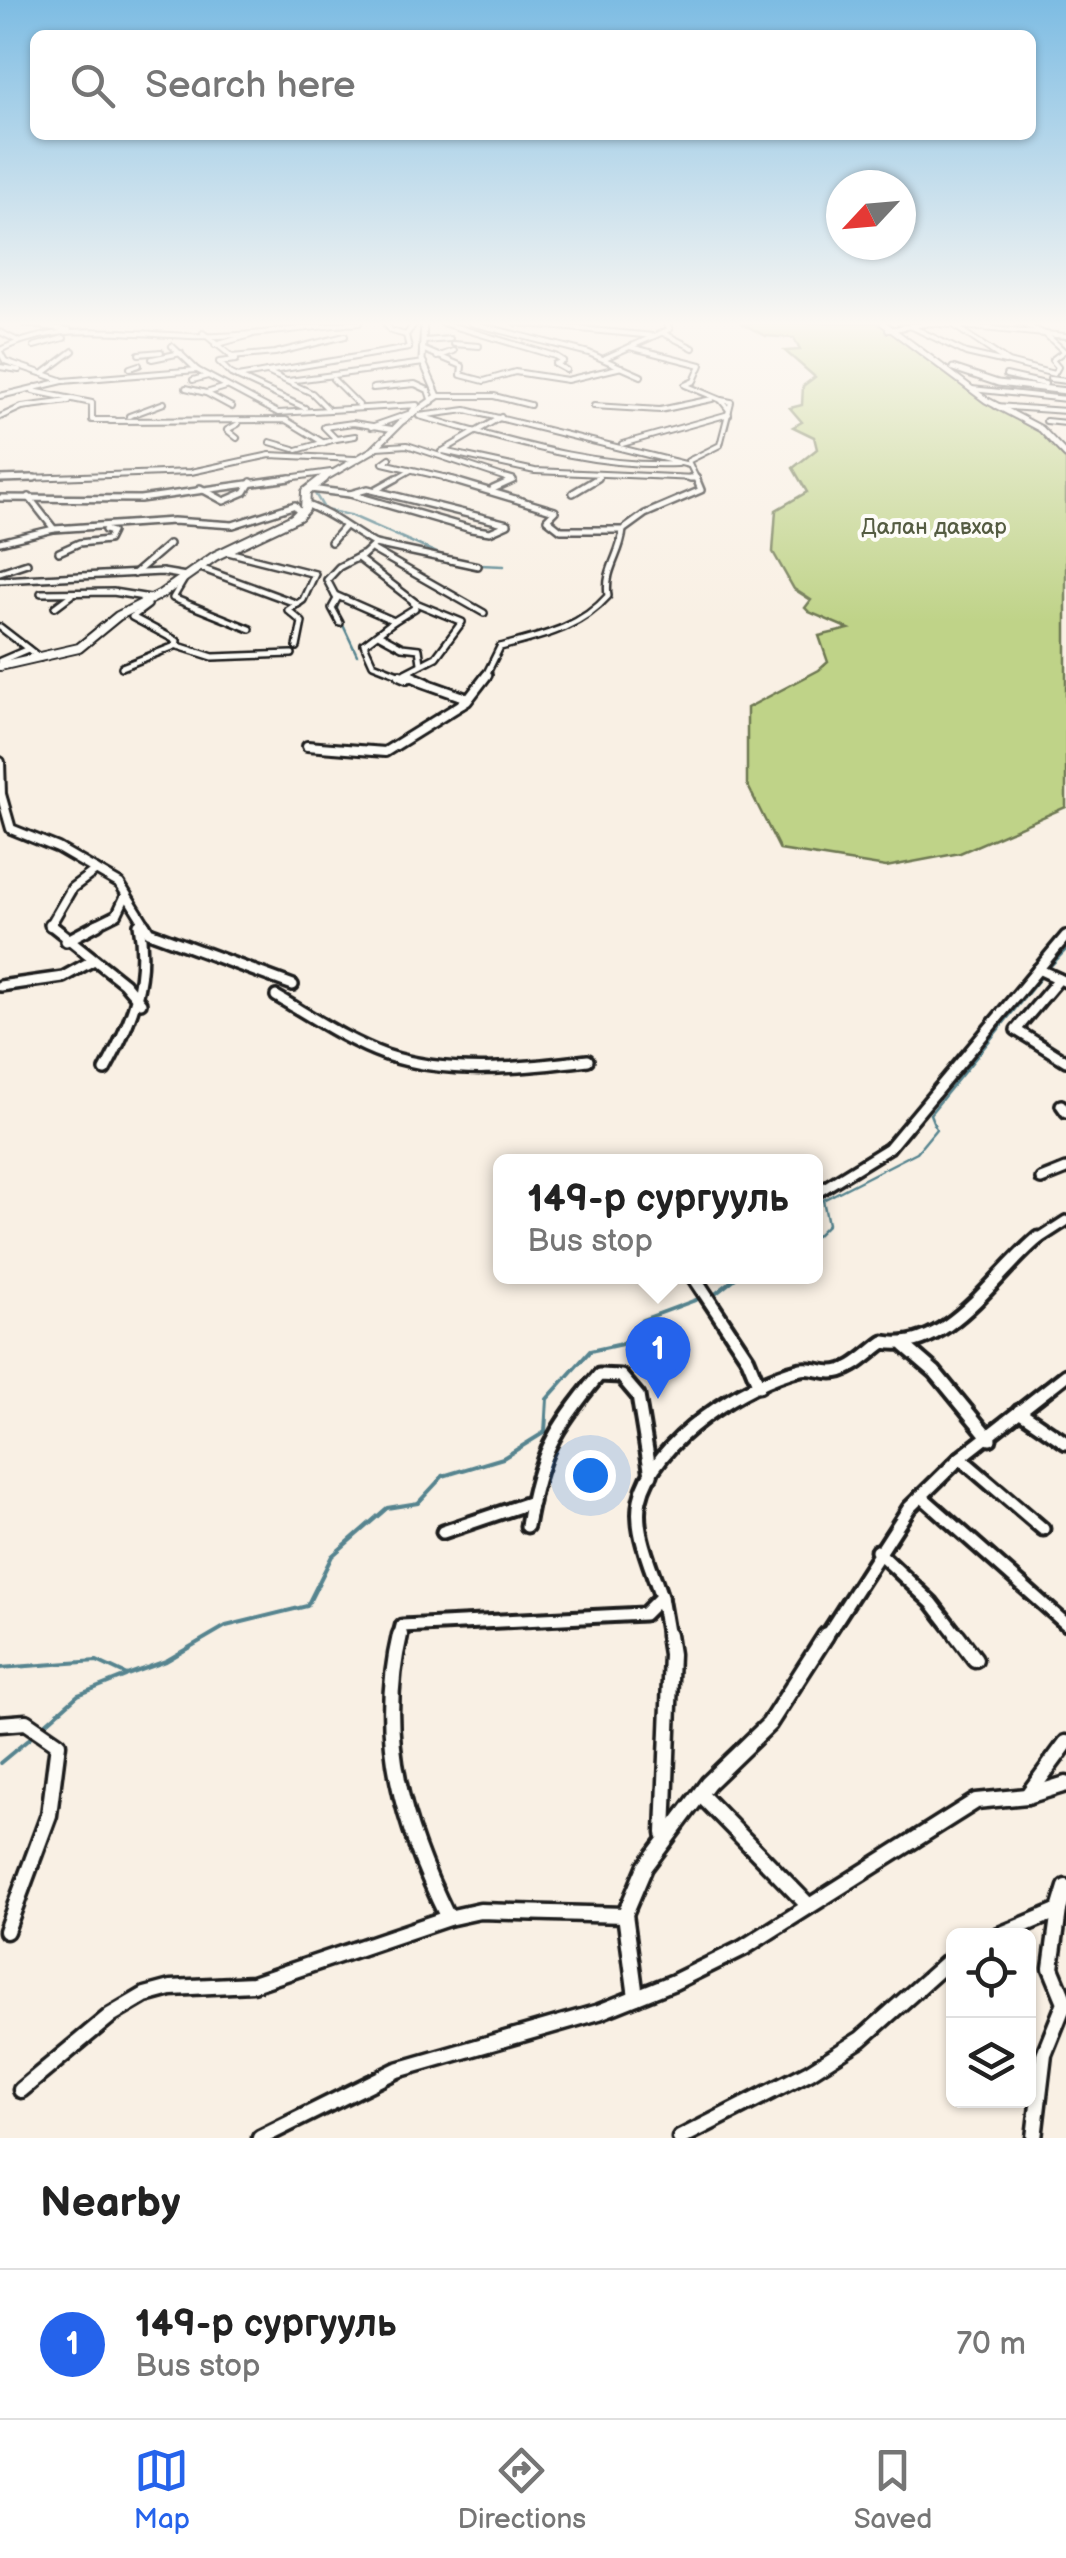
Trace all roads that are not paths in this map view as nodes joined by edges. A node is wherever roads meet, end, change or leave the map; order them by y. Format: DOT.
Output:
graph roads {
  1 [pos="233,423"];
  2 [pos="253,423"];
  3 [pos="291,423"];
  4 [pos="385,423"];
  5 [pos="403,423"];
  6 [pos="445,423"];
  7 [pos="491,423"];
  8 [pos="522,423"];
  9 [pos="693,423"];
  10 [pos="726,423"];
  11 [pos="1030,423"];
  12 [pos="238,424"];
  13 [pos="371,427"];
  14 [pos="390,432"];
  15 [pos="472,432"];
  16 [pos="355,436"];
  17 [pos="237,438"];
  18 [pos="336,439"];
  19 [pos="324,442"];
  20 [pos="620,445"];
  21 [pos="377,447"];
  22 [pos="259,448"];
  23 [pos="294,449"];
  24 [pos="440,451"];
  25 [pos="314,454"];
  26 [pos="1066,455"];
  27 [pos="261,457"];
  28 [pos="240,458"];
  29 [pos="390,458"];
  30 [pos="355,459"];
  31 [pos="226,464"];
  32 [pos="678,464"];
  33 [pos="214,465"];
  34 [pos="690,465"];
  35 [pos="290,468"];
  36 [pos="164,470"];
  37 [pos="411,470"];
  38 [pos="249,472"];
  39 [pos="331,472"];
  40 [pos="104,473"];
  41 [pos="125,473"];
  42 [pos="177,473"];
  43 [pos="295,476"];
  44 [pos="602,476"];
  45 [pos="696,478"];
  46 [pos="0,480"];
  47 [pos="252,482"];
  48 [pos="310,489"];
  49 [pos="494,489"];
  50 [pos="375,490"];
  51 [pos="202,491"];
  52 [pos="573,493"];
  53 [pos="350,494"];
  54 [pos="29,497"];
  55 [pos="0,498"];
  56 [pos="196,498"];
  57 [pos="129,499"];
  58 [pos="305,504"];
  59 [pos="123,506"];
  60 [pos="176,519"];
  61 [pos="294,520"];
  62 [pos="142,521"];
  63 [pos="344,527"];
  64 [pos="54,529"];
  65 [pos="102,529"];
  66 [pos="623,530"];
  67 [pos="113,537"];
  68 [pos="0,541"];
  69 [pos="331,542"];
  70 [pos="168,544"];
  71 [pos="374,547"];
  72 [pos="106,549"];
  73 [pos="224,551"];
  74 [pos="59,552"];
  75 [pos="362,555"];
  76 [pos="27,563"];
  77 [pos="478,566"];
  78 [pos="198,567"];
  79 [pos="0,572"];
  80 [pos="134,574"];
  81 [pos="186,576"];
  82 [pos="0,580"];
  83 [pos="41,593"];
  84 [pos="73,594"];
  85 [pos="335,595"];
  86 [pos="130,597"];
  87 [pos="117,599"];
  88 [pos="149,600"];
  89 [pos="413,601"];
  90 [pos="299,604"];
  91 [pos="55,607"];
  92 [pos="484,613"];
  93 [pos="394,621"];
  94 [pos="340,623"];
  95 [pos="0,627"];
  96 [pos="250,629"];
  97 [pos="380,635"];
  98 [pos="175,645"];
  99 [pos="28,649"];
  100 [pos="40,658"];
  101 [pos="421,663"];
  102 [pos="0,666"];
  103 [pos="122,667"];
  104 [pos="427,684"];
  105 [pos="461,705"];
  106 [pos="307,746"];
  107 [pos="0,762"];
  108 [pos="12,829"];
  109 [pos="0,837"];
  110 [pos="96,870"];
  111 [pos="125,896"];
  112 [pos="138,920"];
  113 [pos="1066,936"];
  114 [pos="65,941"];
  115 [pos="92,961"];
  116 [pos="1043,971"];
  117 [pos="1062,981"];
  118 [pos="293,985"];
  119 [pos="0,986"];
  120 [pos="276,996"];
  121 [pos="140,1003"];
  122 [pos="588,1060"];
  123 [pos="1066,1060"];
  124 [pos="104,1070"];
  125 [pos="1066,1168"];
  126 [pos="1041,1178"];
  127 [pos="823,1189"];
  128 [pos="1066,1221"];
  129 [pos="699,1284"];
  130 [pos="723,1320"];
  131 [pos="906,1346"];
  132 [pos="1066,1375"];
  133 [pos="759,1386"];
  134 [pos="1019,1411"];
  135 [pos="990,1439"];
  136 [pos="1066,1443"];
  137 [pos="960,1458"];
  138 [pos="651,1474"];
  139 [pos="921,1496"];
  140 [pos="532,1502"];
  141 [pos="528,1526"];
  142 [pos="1043,1529"];
  143 [pos="444,1532"];
  144 [pos="877,1551"];
  145 [pos="660,1597"];
  146 [pos="1066,1624"];
  147 [pos="976,1659"];
  148 [pos="0,1724"];
  149 [pos="1066,1744"];
  150 [pos="1066,1784"];
  151 [pos="701,1795"];
  152 [pos="1027,1796"];
  153 [pos="664,1833"];
  154 [pos="1066,1886"];
  155 [pos="808,1905"];
  156 [pos="1060,1910"];
  157 [pos="624,1915"];
  158 [pos="448,1918"];
  159 [pos="1016,1928"];
  160 [pos="6,1931"];
  161 [pos="946,1963"];
  162 [pos="638,1996"];
  163 [pos="1066,2002"];
  164 [pos="22,2090"];
  165 [pos="260,2138"];
  166 [pos="680,2138"];
  167 [pos="1034,2138"];
  1 -- 12 [label="street"];
  2 -- 12 [label="street"];
  3 -- 19 [label="street"];
  4 -- 13 [label="street"];
  5 -- 14 [label="main road"];
  6 -- 15 [label="street"];
  7 -- 15 [label="street"];
  8 -- 20 [label="street"];
  9 -- 20 [label="street"];
  10 -- 34 [label="street"];
  11 -- 26 [label="main road"];
  12 -- 17 [label="street"];
  13 -- 14 [label="street"];
  13 -- 18 [label="street"];
  14 -- 21 [label="main road"];
  14 -- 24 [label="street"];
  15 -- 24 [label="street"];
  15 -- 32 [label="street"];
  16 -- 18 [label="street"];
  18 -- 19 [label="street"];
  19 -- 23 [label="street"];
  20 -- 32 [label="street"];
  21 -- 24 [label="street"];
  21 -- 30 [label="main road"];
  22 -- 23 [label="street"];
  23 -- 25 [label="street"];
  24 -- 44 [label="street"];
  24 -- 49 [label="street"];
  25 -- 27 [label="street"];
  25 -- 30 [label="street"];
  27 -- 28 [label="street"];
  27 -- 31 [label="street"];
  29 -- 37 [label="street"];
  30 -- 39 [label="main road"];
  31 -- 33 [label="street"];
  31 -- 42 [label="street"];
  32 -- 34 [label="street"];
  34 -- 45 [label="street"];
  35 -- 43 [label="street"];
  36 -- 42 [label="street"];
  37 -- 49 [label="street"];
  37 -- 50 [label="street"];
  38 -- 47 [label="street"];
  39 -- 43 [label="street"];
  39 -- 48 [label="main road"];
  40 -- 41 [label="street"];
  41 -- 42 [label="street"];
  41 -- 46 [label="street"];
  43 -- 47 [label="street"];
  44 -- 45 [label="street"];
  44 -- 52 [label="street"];
  45 -- 66 [label="street"];
  47 -- 51 [label="street"];
  47 -- 51 [label="street"];
  48 -- 53 [label="street"];
  48 -- 58 [label="main road"];
  49 -- 66 [label="street"];
  50 -- 53 [label="street"];
  50 -- 53 [label="street"];
  51 -- 56 [label="street"];
  51 -- 57 [label="street"];
  54 -- 55 [label="street"];
  54 -- 57 [label="street"];
  54 -- 64 [label="street"];
  57 -- 59 [label="street"];
  58 -- 61 [label="main road"];
  58 -- 63 [label="street"];
  60 -- 61 [label="street"];
  60 -- 62 [label="street"];
  60 -- 65 [label="street"];
  61 -- 73 [label="main road"];
  63 -- 69 [label="street"];
  63 -- 71 [label="street"];
  64 -- 65 [label="street"];
  64 -- 68 [label="street"];
  65 -- 67 [label="street"];
  66 -- 105 [label="street"];
  67 -- 72 [label="street"];
  67 -- 74 [label="street"];
  70 -- 80 [label="street"];
  71 -- 75 [label="street"];
  71 -- 77 [label="street"];
  71 -- 92 [label="street"];
  73 -- 78 [label="main road"];
  73 -- 90 [label="street"];
  75 -- 85 [label="street"];
  75 -- 89 [label="street"];
  76 -- 79 [label="street"];
  78 -- 81 [label="main road"];
  78 -- 90 [label="street"];
  80 -- 81 [label="street"];
  80 -- 82 [label="street"];
  81 -- 88 [label="main road"];
  81 -- 96 [label="street"];
  83 -- 84 [label="street"];
  84 -- 86 [label="street"];
  84 -- 91 [label="street"];
  85 -- 93 [label="street"];
  85 -- 94 [label="street"];
  86 -- 87 [label="street"];
  86 -- 88 [label="street"];
  88 -- 98 [label="street"];
  88 -- 100 [label="main road"];
  89 -- 93 [label="street"];
  89 -- 101 [label="street"];
  90 -- 98 [label="street"];
  93 -- 97 [label="street"];
  95 -- 99 [label="street"];
  97 -- 101 [label="street"];
  97 -- 104 [label="street"];
  98 -- 103 [label="street"];
  99 -- 100 [label="street"];
  99 -- 102 [label="street"];
  100 -- 102 [label="main road"];
  101 -- 104 [label="street"];
  104 -- 105 [label="street"];
  105 -- 106 [label="street"];
  107 -- 108 [label="street"];
  108 -- 109 [label="street"];
  108 -- 110 [label="street"];
  110 -- 111 [label="street"];
  110 -- 114 [label="street"];
  111 -- 112 [label="street"];
  111 -- 114 [label="street"];
  112 -- 118 [label="street"];
  112 -- 121 [label="street"];
  113 -- 116 [label="street"];
  114 -- 115 [label="street"];
  115 -- 119 [label="street"];
  115 -- 121 [label="street"];
  116 -- 117 [label="street"];
  116 -- 127 [label="street"];
  117 -- 123 [label="street"];
  120 -- 122 [label="street"];
  121 -- 124 [label="street"];
  125 -- 126 [label="street"];
  128 -- 131 [label="street"];
  129 -- 130 [label="street"];
  130 -- 133 [label="street"];
  131 -- 133 [label="street"];
  131 -- 135 [label="street"];
  132 -- 134 [label="street"];
  133 -- 138 [label="street"];
  134 -- 135 [label="street"];
  134 -- 136 [label="street"];
  135 -- 137 [label="street"];
  137 -- 139 [label="street"];
  137 -- 142 [label="street"];
  138 -- 140 [label="street"];
  138 -- 145 [label="street"];
  139 -- 144 [label="street"];
  139 -- 146 [label="street"];
  140 -- 141 [label="street"];
  140 -- 143 [label="street"];
  144 -- 147 [label="street"];
  144 -- 151 [label="street"];
  145 -- 153 [label="street"];
  145 -- 158 [label="street"];
  148 -- 160 [label="street"];
  149 -- 152 [label="street"];
  150 -- 152 [label="street"];
  151 -- 153 [label="street"];
  151 -- 155 [label="street"];
  152 -- 155 [label="street"];
  153 -- 157 [label="street"];
  154 -- 156 [label="street"];
  155 -- 162 [label="street"];
  156 -- 159 [label="street"];
  156 -- 163 [label="street"];
  157 -- 158 [label="street"];
  157 -- 162 [label="street"];
  158 -- 164 [label="street"];
  161 -- 166 [label="street"];
  162 -- 165 [label="street"];
  163 -- 167 [label="street"];
}
